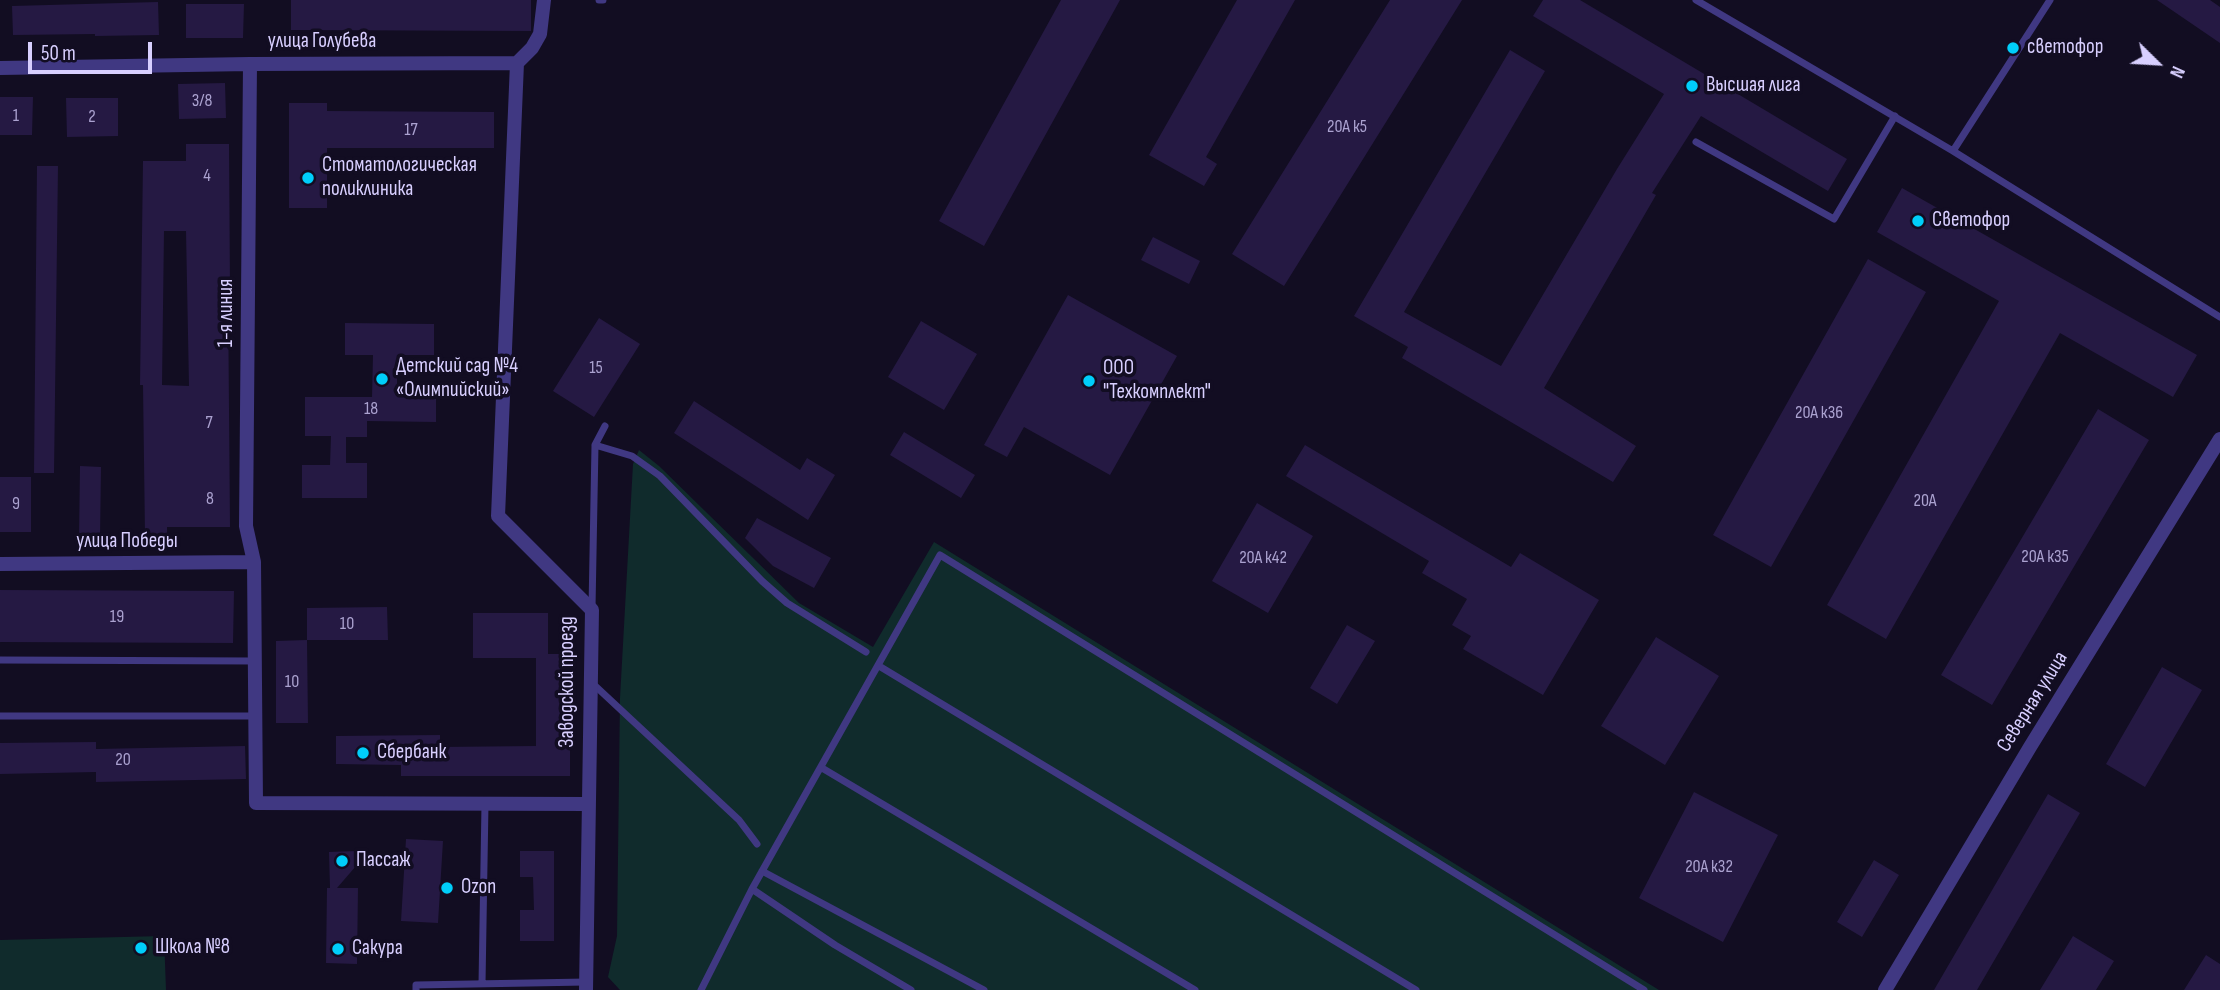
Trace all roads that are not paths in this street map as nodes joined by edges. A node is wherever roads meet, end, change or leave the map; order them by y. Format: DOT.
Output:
graph roads {
  1 [pos="544,0"];
  2 [pos="1696,0"];
  3 [pos="2050,0"];
  4 [pos="517,63"];
  5 [pos="250,64"];
  6 [pos="0,68"];
  7 [pos="1895,116"];
  8 [pos="1696,142"];
  9 [pos="1953,151"];
  10 [pos="2220,317"];
  11 [pos="606,426"];
  12 [pos="2220,439"];
  13 [pos="595,445"];
  14 [pos="254,562"];
  15 [pos="0,564"];
  16 [pos="592,610"];
  17 [pos="866,652"];
  18 [pos="0,660"];
  19 [pos="254,660"];
  20 [pos="879,666"];
  21 [pos="591,681"];
  22 [pos="0,716"];
  23 [pos="255,716"];
  24 [pos="822,768"];
  25 [pos="485,804"];
  26 [pos="588,804"];
  27 [pos="757,844"];
  28 [pos="762,871"];
  29 [pos="752,890"];
  30 [pos="482,984"];
  31 [pos="586,986"];
  32 [pos="416,990"];
  33 [pos="701,990"];
  34 [pos="911,990"];
  35 [pos="984,990"];
  36 [pos="1195,990"];
  37 [pos="1416,990"];
  38 [pos="1644,990"];
  39 [pos="1885,990"];
  1 -- 4 [label="street"];
  2 -- 7 [label="lane"];
  3 -- 9 [label="lane"];
  4 -- 5 [label="street, улица Голубева"];
  4 -- 16 [label="street, Заводской проезд"];
  5 -- 6 [label="street, улица Голубева"];
  5 -- 14 [label="street, 1-я линия"];
  7 -- 8 [label="lane"];
  7 -- 9 [label="lane"];
  9 -- 10 [label="lane"];
  11 -- 13 [label="lane"];
  12 -- 39 [label="street, Северная улица"];
  13 -- 16 [label="lane"];
  13 -- 17 [label="lane"];
  14 -- 15 [label="street, улица Победы"];
  14 -- 19 [label="street, 1-я линия"];
  16 -- 21 [label="street, Заводской проезд"];
  18 -- 19 [label="lane"];
  19 -- 23 [label="street, 1-я линия"];
  20 -- 24 [label="lane"];
  20 -- 37 [label="lane"];
  20 -- 38 [label="lane"];
  21 -- 26 [label="street, Заводской проезд"];
  21 -- 27 [label="lane"];
  22 -- 23 [label="lane"];
  23 -- 25 [label="street, 1-я линия"];
  24 -- 28 [label="lane"];
  24 -- 36 [label="lane"];
  25 -- 26 [label="street"];
  25 -- 30 [label="lane"];
  26 -- 31 [label="street, Заводской проезд"];
  28 -- 29 [label="lane"];
  28 -- 35 [label="lane"];
  29 -- 33 [label="lane"];
  29 -- 34 [label="lane"];
  30 -- 31 [label="lane"];
  30 -- 32 [label="lane"];
}
